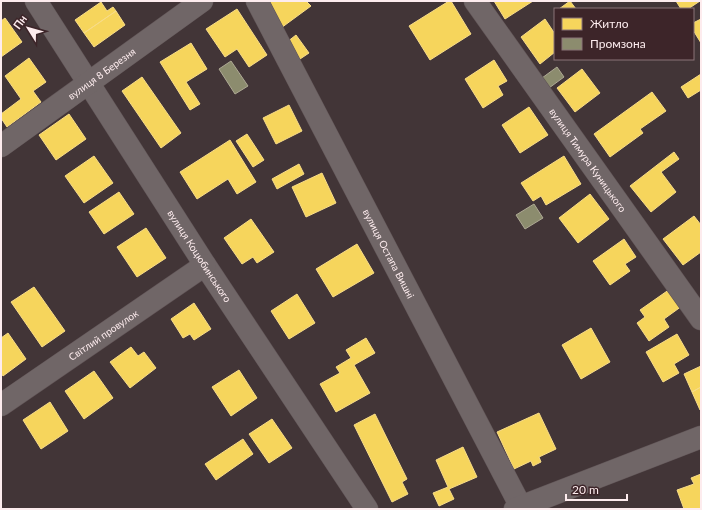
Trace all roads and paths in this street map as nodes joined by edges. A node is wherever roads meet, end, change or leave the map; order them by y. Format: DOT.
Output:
graph roads {
  1 [pos="36,1"];
  2 [pos="202,1"];
  3 [pos="257,1"];
  4 [pos="475,1"];
  5 [pos="88,83"];
  6 [pos="1,146"];
  7 [pos="206,265"];
  8 [pos="701,319"];
  9 [pos="1,405"];
  10 [pos="701,437"];
  11 [pos="518,508"];
  12 [pos="367,509"];
  1 -- 5 [label="street, вулиця Коцюбинського"];
  2 -- 5 [label="street, вулиця 8 Березня"];
  3 -- 11 [label="street, вулиця Остапа Вишні"];
  4 -- 8 [label="street, вулиця Тимура Куницького"];
  5 -- 6 [label="street, вулиця 8 Березня"];
  5 -- 7 [label="street, вулиця Коцюбинського"];
  7 -- 9 [label="street, Світлий провулок"];
  7 -- 12 [label="street, вулиця Коцюбинського"];
  10 -- 11 [label="street"];
}
